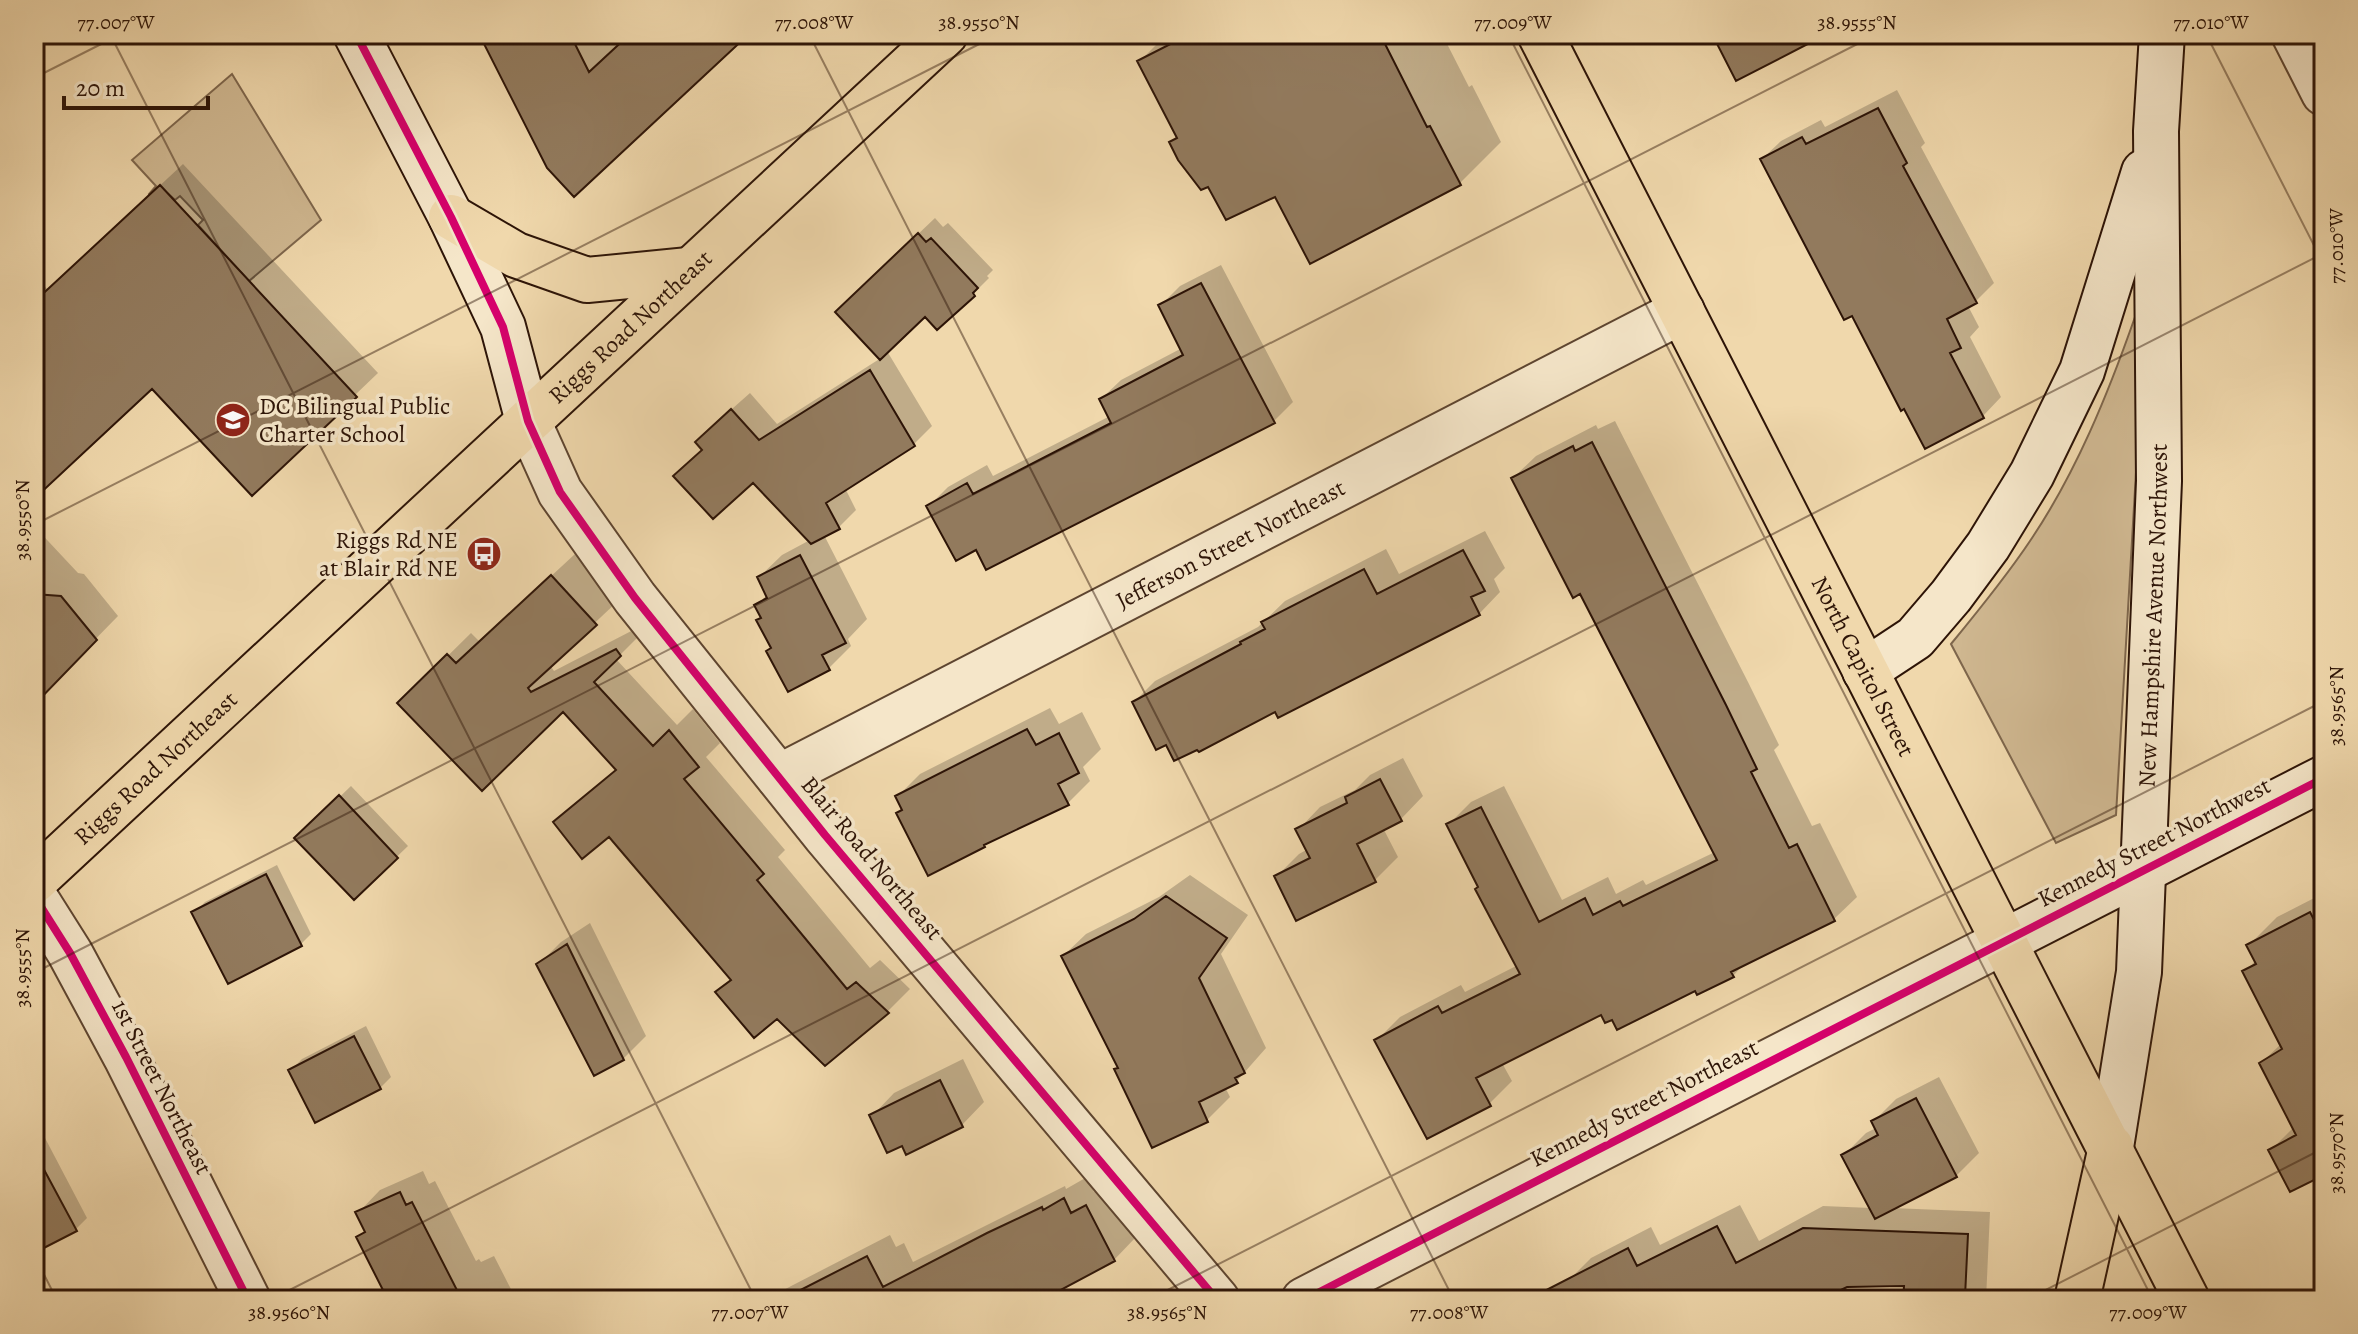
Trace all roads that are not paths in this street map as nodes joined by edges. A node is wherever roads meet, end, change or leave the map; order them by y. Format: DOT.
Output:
graph roads {
  1 [pos="356,34"];
  2 [pos="945,34"];
  3 [pos="1540,34"];
  4 [pos="2162,34"];
  5 [pos="2294,34"];
  6 [pos="2324,93"];
  7 [pos="2156,131"];
  8 [pos="451,217"];
  9 [pos="689,270"];
  10 [pos="1682,311"];
  11 [pos="528,421"];
  12 [pos="1865,671"];
  13 [pos="779,777"];
  14 [pos="2324,778"];
  15 [pos="2143,871"];
  16 [pos="34,881"];
  17 [pos="34,896"];
  18 [pos="2003,942"];
  19 [pos="2111,1147"];
  20 [pos="248,1300"];
  21 [pos="1217,1300"];
  22 [pos="1304,1300"];
  23 [pos="2077,1300"];
  24 [pos="2187,1300"];
  1 -- 8 [label="street, Blair Road Northeast"];
  2 -- 9 [label="main road, Riggs Road Northeast"];
  3 -- 10 [label="main road, North Capitol Street"];
  4 -- 7 [label="street, New Hampshire Avenue Northwest"];
  5 -- 6 [label="street"];
  7 -- 12 [label="street, New Hampshire Avenue Northwest"];
  7 -- 15 [label="street, New Hampshire Avenue Northwest"];
  8 -- 9 [label="main road"];
  8 -- 11 [label="street, Blair Road Northeast"];
  9 -- 11 [label="main road, Riggs Road Northeast"];
  10 -- 12 [label="main road, North Capitol Street"];
  10 -- 13 [label="street, Jefferson Street Northeast"];
  11 -- 13 [label="street, Blair Road Northeast"];
  11 -- 16 [label="main road, Riggs Road Northeast"];
  12 -- 18 [label="main road, North Capitol Street"];
  13 -- 21 [label="street, Blair Road Northeast"];
  14 -- 15 [label="street, Kennedy Street Northwest"];
  15 -- 18 [label="street, Kennedy Street Northwest"];
  15 -- 19 [label="street, New Hampshire Avenue Northwest"];
  17 -- 20 [label="street, 1st Street Northeast"];
  18 -- 19 [label="main road, North Capitol Street"];
  18 -- 22 [label="street, Kennedy Street Northeast"];
  19 -- 23 [label="main road"];
  19 -- 24 [label="main road, North Capitol Street"];
}
